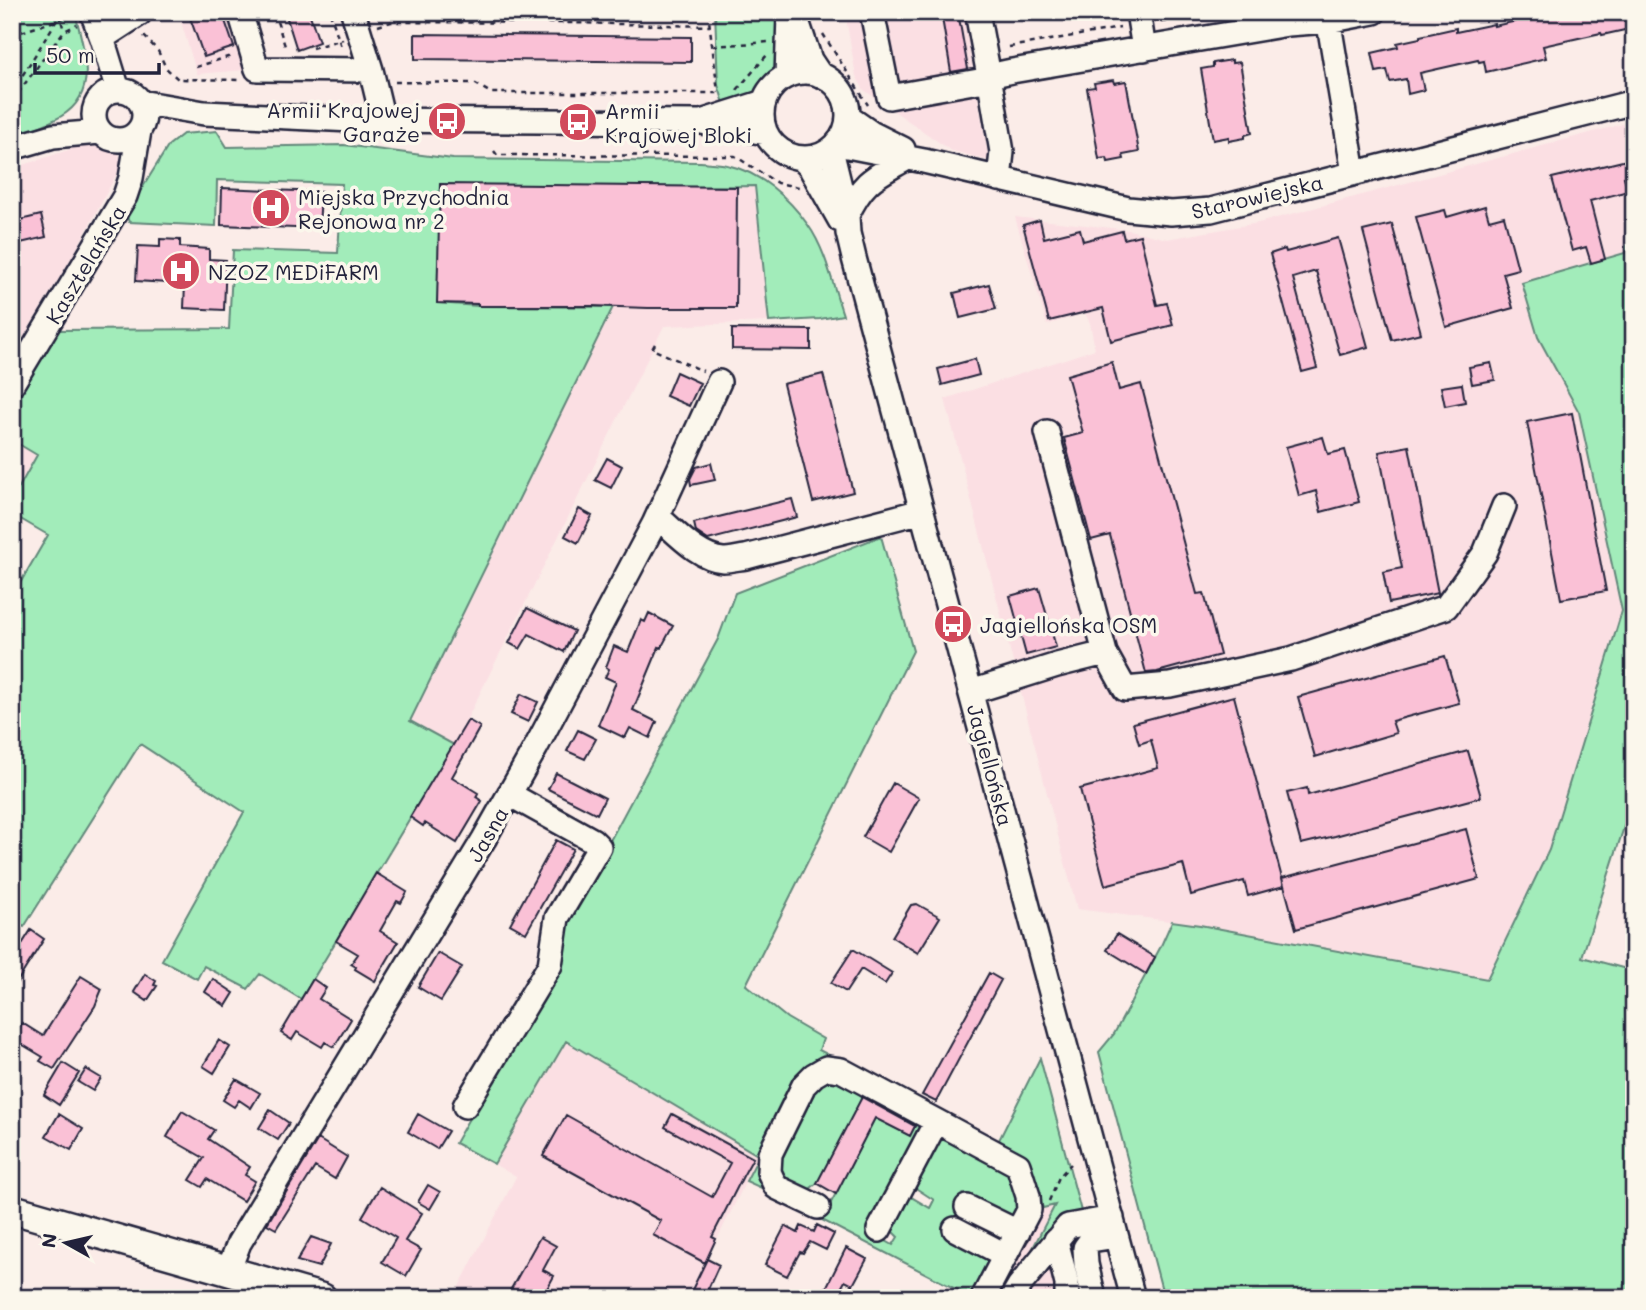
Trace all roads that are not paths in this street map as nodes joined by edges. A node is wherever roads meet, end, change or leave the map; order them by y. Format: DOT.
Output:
graph roads {
  1 [pos="138,12"];
  2 [pos="240,12"];
  3 [pos="792,12"];
  4 [pos="872,12"];
  5 [pos="977,12"];
  6 [pos="1374,12"];
  7 [pos="1327,17"];
  8 [pos="1139,19"];
  9 [pos="93,21"];
  10 [pos="350,27"];
  11 [pos="1144,49"];
  12 [pos="360,70"];
  13 [pos="820,75"];
  14 [pos="787,76"];
  15 [pos="989,78"];
  16 [pos="764,102"];
  17 [pos="1634,102"];
  18 [pos="103,108"];
  19 [pos="848,117"];
  20 [pos="383,120"];
  21 [pos="701,122"];
  22 [pos="136,124"];
  23 [pos="766,133"];
  24 [pos="834,147"];
  25 [pos="12,149"];
  26 [pos="802,158"];
  27 [pos="916,159"];
  28 [pos="1354,173"];
  29 [pos="999,179"];
  30 [pos="847,224"];
  31 [pos="713,378"];
  32 [pos="12,384"];
  33 [pos="1047,432"];
  34 [pos="1504,506"];
  35 [pos="922,511"];
  36 [pos="658,517"];
  37 [pos="1105,653"];
  38 [pos="971,692"];
  39 [pos="509,794"];
  40 [pos="465,1106"];
  41 [pos="936,1122"];
  42 [pos="818,1207"];
  43 [pos="967,1207"];
  44 [pos="12,1209"];
  45 [pos="1114,1227"];
  46 [pos="955,1229"];
  47 [pos="879,1230"];
  48 [pos="1018,1232"];
  49 [pos="1056,1240"];
  50 [pos="1005,1255"];
  51 [pos="228,1271"];
  52 [pos="1092,1289"];
  53 [pos="1067,1291"];
  54 [pos="322,1298"];
  55 [pos="983,1298"];
  56 [pos="1012,1298"];
  57 [pos="1133,1298"];
  1 -- 9 [label="street"];
  2 -- 12 [label="street"];
  3 -- 13 [label="street"];
  3 -- 14 [label="street"];
  4 -- 15 [label="street"];
  5 -- 15 [label="street"];
  6 -- 7 [label="street"];
  7 -- 11 [label="street"];
  7 -- 28 [label="street"];
  8 -- 11 [label="street"];
  9 -- 18 [label="street"];
  10 -- 12 [label="street"];
  11 -- 15 [label="street"];
  12 -- 20 [label="street"];
  13 -- 14 [label="street"];
  13 -- 19 [label="street"];
  14 -- 16 [label="street"];
  15 -- 29 [label="street"];
  16 -- 21 [label="street"];
  16 -- 23 [label="street"];
  17 -- 28 [label="street, Starowiejska"];
  18 -- 22 [label="street"];
  18 -- 22 [label="street"];
  18 -- 25 [label="street"];
  19 -- 24 [label="street"];
  19 -- 27 [label="street"];
  20 -- 21 [label="street"];
  20 -- 22 [label="street"];
  21 -- 23 [label="street"];
  22 -- 32 [label="street, Kasztelańska"];
  23 -- 26 [label="street"];
  24 -- 26 [label="street"];
  24 -- 27 [label="street, Starowiejska"];
  24 -- 30 [label="street, Jagiellońska"];
  26 -- 30 [label="street, Jagiellońska"];
  27 -- 29 [label="street, Starowiejska"];
  27 -- 30 [label="street"];
  28 -- 29 [label="street, Starowiejska"];
  30 -- 35 [label="street, Jagiellońska"];
  31 -- 36 [label="street, Jasna"];
  33 -- 37 [label="street"];
  34 -- 37 [label="street"];
  35 -- 36 [label="street"];
  35 -- 38 [label="street, Jagiellońska"];
  36 -- 39 [label="street, Jasna"];
  37 -- 38 [label="street"];
  38 -- 45 [label="street, Jagiellońska"];
  39 -- 40 [label="street"];
  39 -- 51 [label="street, Jasna"];
  41 -- 42 [label="street"];
  41 -- 47 [label="street"];
  41 -- 48 [label="street"];
  43 -- 48 [label="street"];
  44 -- 51 [label="main road"];
  45 -- 49 [label="street"];
  45 -- 52 [label="street"];
  45 -- 57 [label="street, Jagiellońska"];
  46 -- 50 [label="street"];
  48 -- 50 [label="street"];
  49 -- 53 [label="street"];
  49 -- 56 [label="street"];
  50 -- 55 [label="street"];
  51 -- 54 [label="main road"];
  52 -- 53 [label="street"];
}
